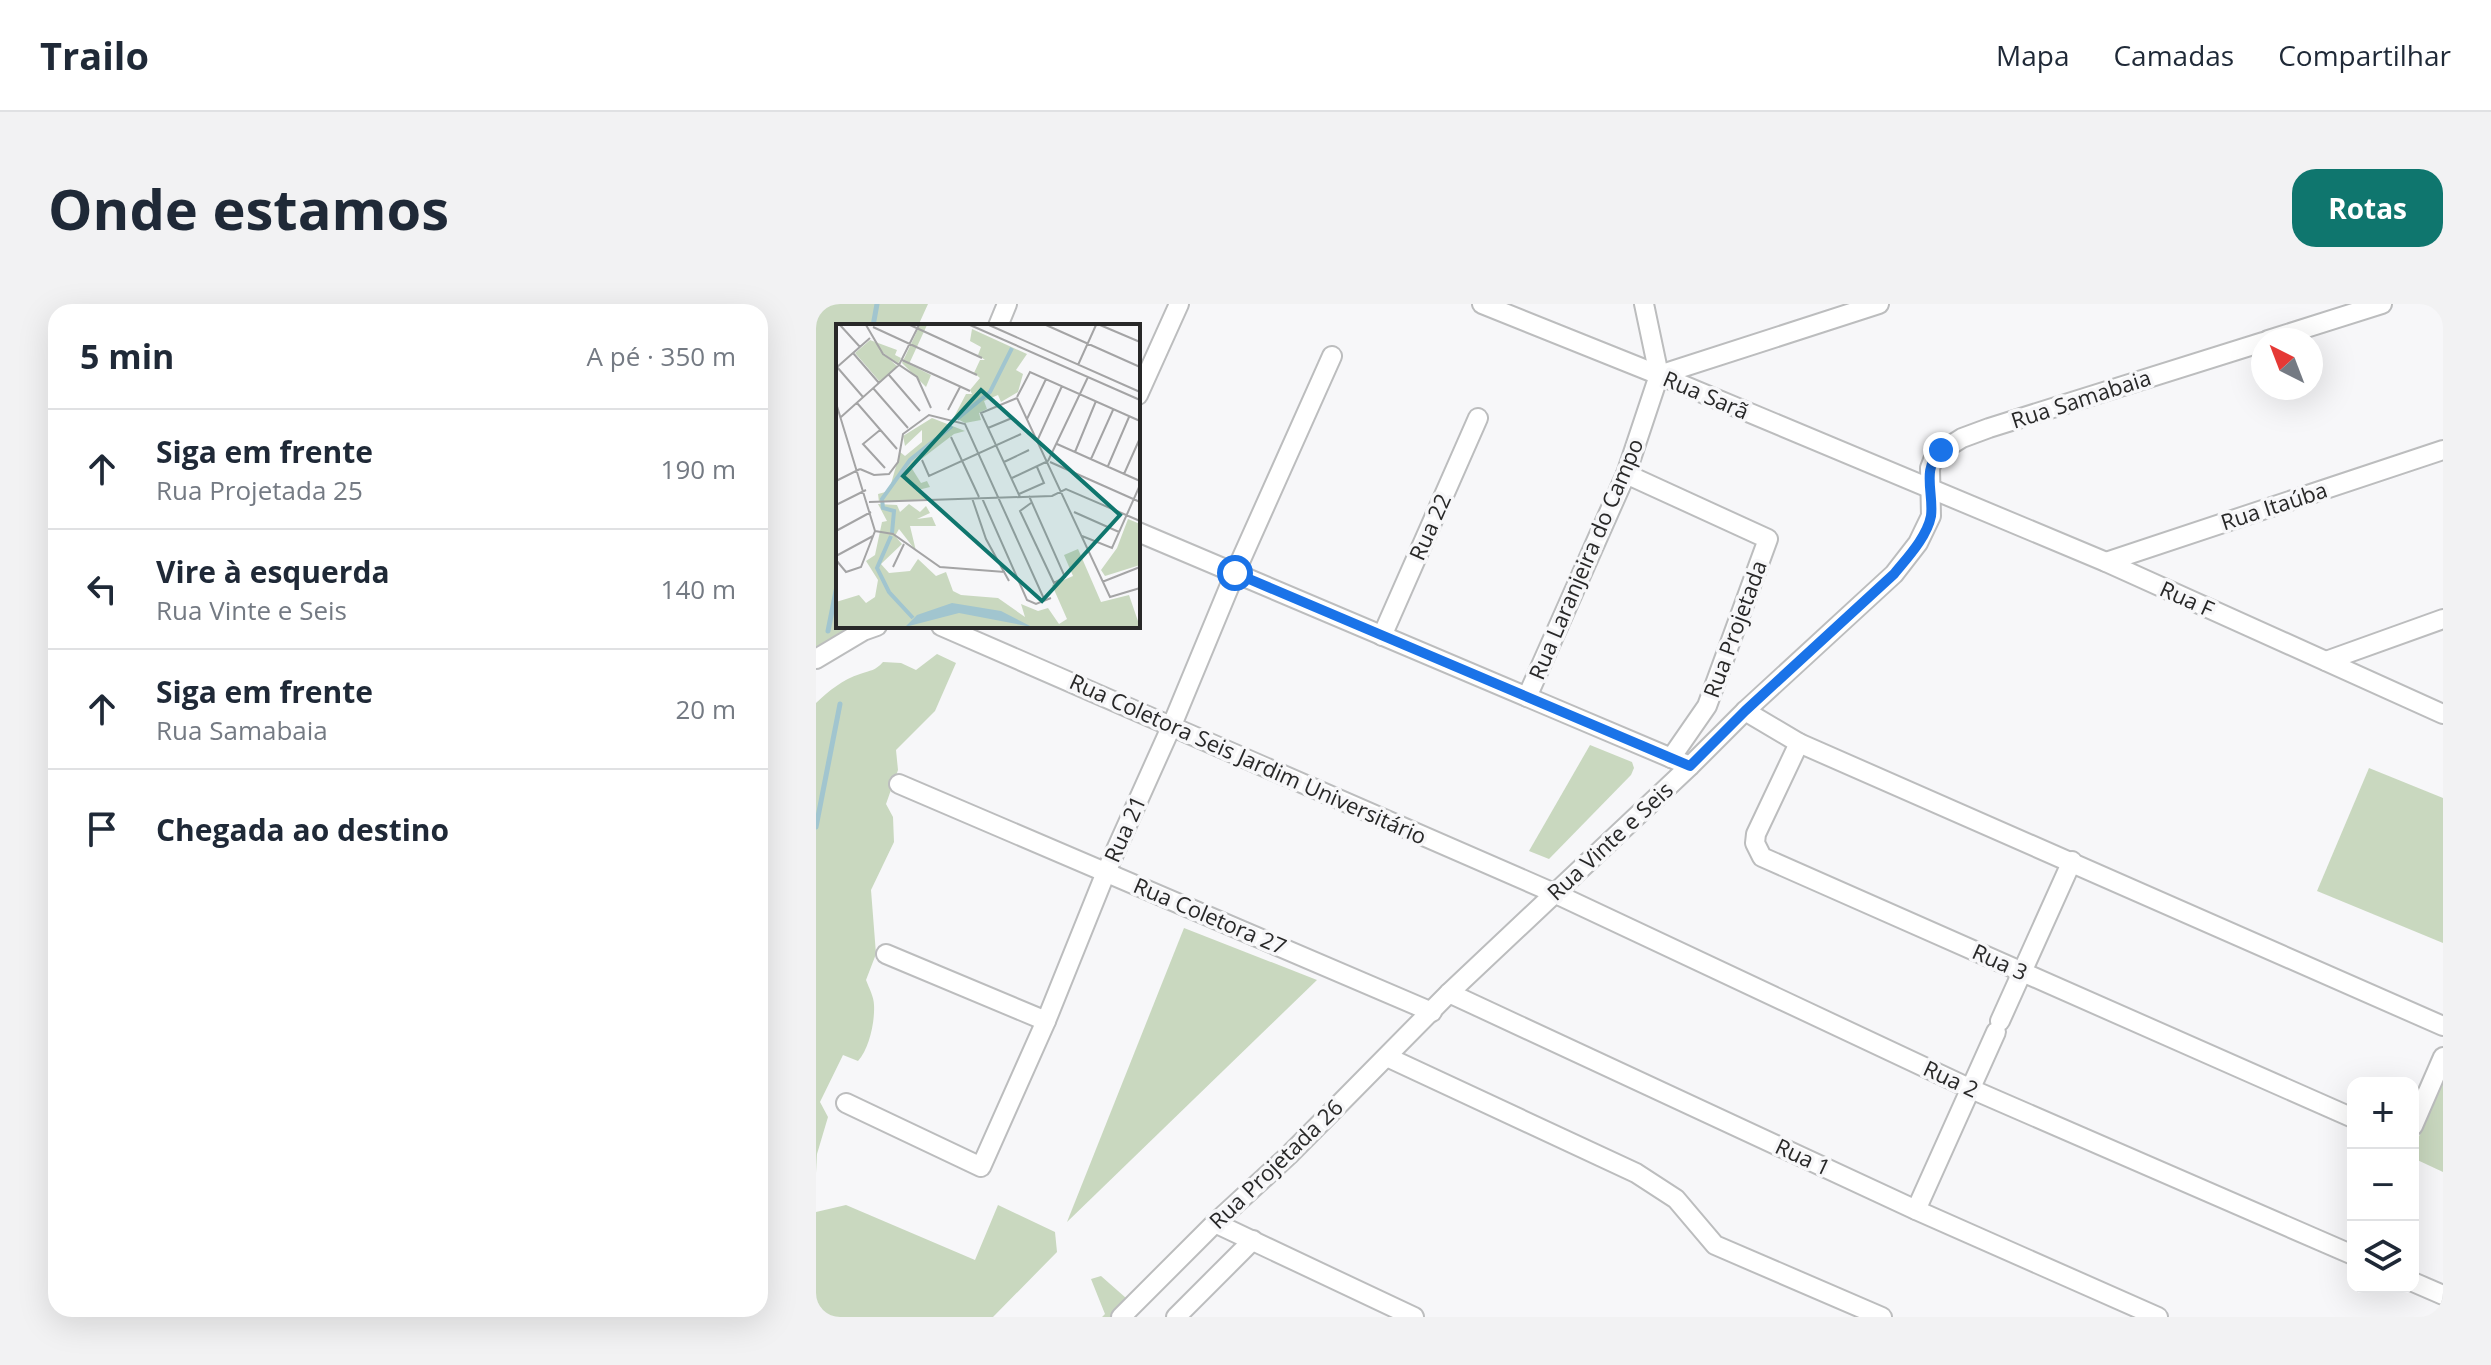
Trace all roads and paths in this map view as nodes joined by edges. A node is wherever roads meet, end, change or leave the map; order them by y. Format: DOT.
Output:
graph roads {
  1 [pos="1007,304"];
  2 [pos="1179,304"];
  3 [pos="1482,304"];
  4 [pos="1644,304"];
  5 [pos="1879,304"];
  6 [pos="2382,304"];
  7 [pos="999,324"];
  8 [pos="2307,328"];
  9 [pos="2251,346"];
  10 [pos="1332,356"];
  11 [pos="1659,375"];
  12 [pos="1140,391"];
  13 [pos="1478,418"];
  14 [pos="2443,450"];
  15 [pos="1626,474"];
  16 [pos="1929,488"];
  17 [pos="1140,533"];
  18 [pos="2106,562"];
  19 [pos="1235,573"];
  20 [pos="2443,619"];
  21 [pos="871,628"];
  22 [pos="946,628"];
  23 [pos="1382,636"];
  24 [pos="816,659"];
  25 [pos="2326,661"];
  26 [pos="1527,697"];
  27 [pos="1745,711"];
  28 [pos="2443,714"];
  29 [pos="1172,725"];
  30 [pos="1799,743"];
  31 [pos="1671,758"];
  32 [pos="1690,766"];
  33 [pos="899,784"];
  34 [pos="2072,861"];
  35 [pos="1106,872"];
  36 [pos="1554,893"];
  37 [pos="886,954"];
  38 [pos="2022,972"];
  39 [pos="1449,993"];
  40 [pos="1432,1012"];
  41 [pos="1046,1021"];
  42 [pos="2443,1026"];
  43 [pos="1387,1057"];
  44 [pos="2443,1057"];
  45 [pos="1971,1089"];
  46 [pos="846,1103"];
  47 [pos="2419,1112"];
  48 [pos="2347,1115"];
  49 [pos="1916,1210"];
  50 [pos="1215,1223"];
  51 [pos="1253,1240"];
  52 [pos="2347,1252"];
  53 [pos="2419,1285"];
  54 [pos="2443,1295"];
  55 [pos="1121,1317"];
  56 [pos="1176,1317"];
  57 [pos="1414,1317"];
  58 [pos="1882,1317"];
  59 [pos="2158,1317"];
  1 -- 7 [label="street"];
  2 -- 12 [label="street"];
  3 -- 11 [label="street, Rua Sarã"];
  4 -- 11 [label="street"];
  5 -- 11 [label="street"];
  6 -- 8 [label="street, Rua Samabaia"];
  9 -- 16 [label="street, Rua Samabaia"];
  10 -- 19 [label="street, Rua 21"];
  11 -- 15 [label="street, Rua Laranjeira do Campo"];
  11 -- 16 [label="street, Rua Sarã"];
  13 -- 23 [label="street, Rua 22"];
  14 -- 18 [label="street, Rua Itaúba"];
  15 -- 26 [label="street, Rua Laranjeira do Campo"];
  15 -- 31 [label="street, Rua Projetada"];
  16 -- 18 [label="street, Rua F"];
  16 -- 27 [label="street, Rua Vinte e Seis"];
  17 -- 19 [label="street"];
  18 -- 25 [label="street, Rua F"];
  19 -- 23 [label="street"];
  19 -- 29 [label="street, Rua 21"];
  20 -- 25 [label="street"];
  21 -- 24 [label="street"];
  22 -- 29 [label="street, Rua Coletora Seis Jardim Universitário"];
  23 -- 26 [label="street"];
  25 -- 28 [label="street, Rua F"];
  26 -- 31 [label="street"];
  27 -- 30 [label="street"];
  27 -- 32 [label="street, Rua Vinte e Seis"];
  29 -- 35 [label="street, Rua 21"];
  29 -- 36 [label="street, Rua Coletora Seis Jardim Universitário"];
  30 -- 34 [label="street"];
  30 -- 38 [label="street, Rua 3"];
  31 -- 32 [label="street"];
  32 -- 36 [label="street, Rua Vinte e Seis"];
  33 -- 35 [label="street, Rua Coletora 27"];
  34 -- 38 [label="street"];
  34 -- 42 [label="street"];
  35 -- 40 [label="street, Rua Coletora 27"];
  35 -- 41 [label="street, Rua 21"];
  36 -- 39 [label="street, Rua Vinte e Seis"];
  36 -- 45 [label="street, Rua 2"];
  37 -- 41 [label="street"];
  38 -- 45 [label="street"];
  38 -- 48 [label="street, Rua 3"];
  39 -- 40 [label="street, Rua Vinte e Seis"];
  39 -- 49 [label="street, Rua 1"];
  40 -- 43 [label="street, Rua Projetada 26"];
  41 -- 46 [label="street, Rua 21"];
  43 -- 50 [label="street, Rua Projetada 26"];
  43 -- 58 [label="street"];
  44 -- 47 [label="street"];
  45 -- 49 [label="street"];
  45 -- 52 [label="street, Rua 2"];
  49 -- 59 [label="street, Rua 1"];
  50 -- 51 [label="street"];
  50 -- 55 [label="street, Rua Projetada 26"];
  51 -- 56 [label="street"];
  51 -- 57 [label="street"];
  53 -- 54 [label="street"];
}
